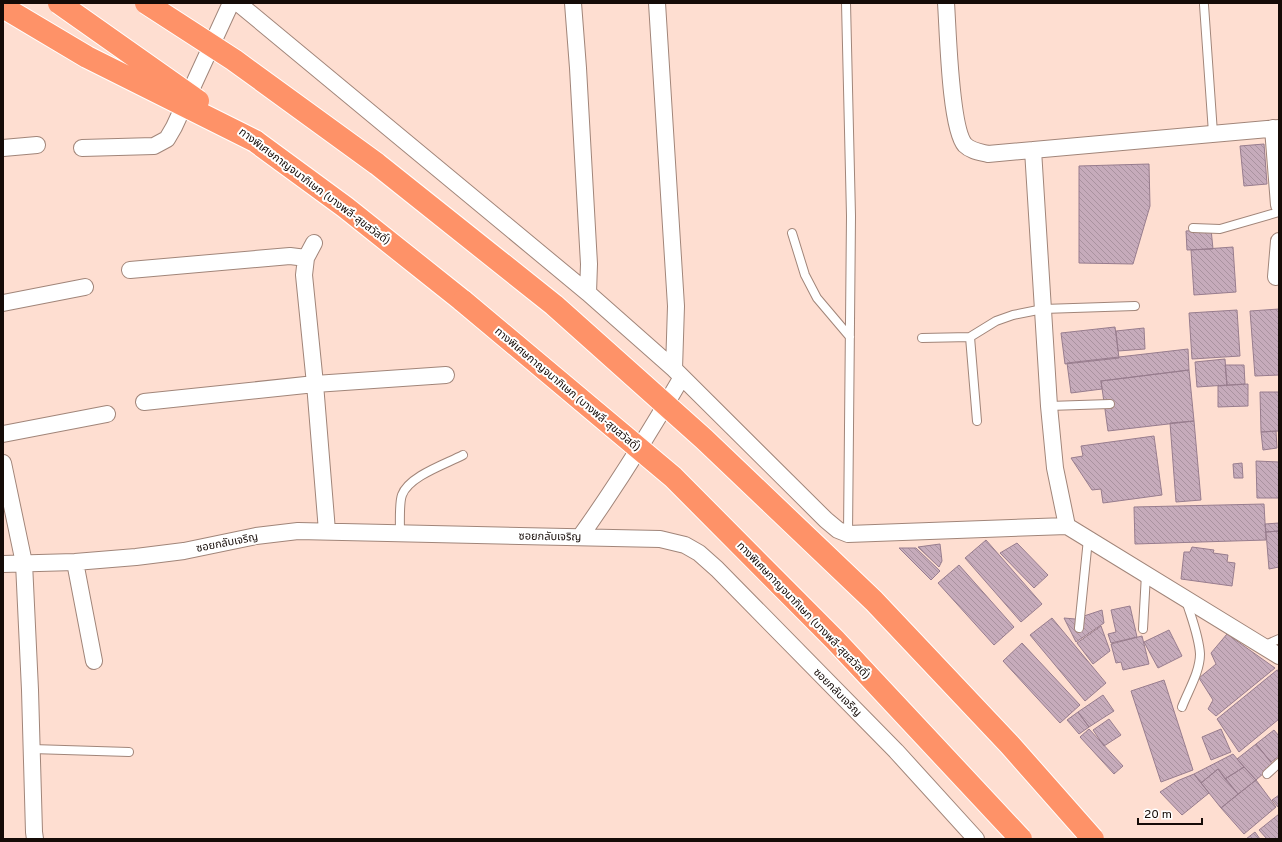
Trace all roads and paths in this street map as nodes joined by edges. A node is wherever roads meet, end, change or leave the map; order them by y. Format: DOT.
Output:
graph roads {
  1 [pos="59,3"];
  2 [pos="146,3"];
  3 [pos="160,3"];
  4 [pos="231,3"];
  5 [pos="238,3"];
  6 [pos="573,3"];
  7 [pos="657,3"];
  8 [pos="846,3"];
  9 [pos="946,3"];
  10 [pos="1204,4"];
  11 [pos="3,7"];
  12 [pos="234,60"];
  13 [pos="1276,128"];
  14 [pos="1213,133"];
  15 [pos="254,141"];
  16 [pos="37,145"];
  17 [pos="3,148"];
  18 [pos="82,148"];
  19 [pos="1033,150"];
  20 [pos="1279,205"];
  21 [pos="1279,212"];
  22 [pos="1193,228"];
  23 [pos="792,233"];
  24 [pos="1279,240"];
  25 [pos="314,243"];
  26 [pos="306,258"];
  27 [pos="130,270"];
  28 [pos="1276,277"];
  29 [pos="85,287"];
  30 [pos="588,293"];
  31 [pos="3,303"];
  32 [pos="1135,306"];
  33 [pos="1043,309"];
  34 [pos="970,337"];
  35 [pos="850,338"];
  36 [pos="922,338"];
  37 [pos="678,373"];
  38 [pos="446,375"];
  39 [pos="316,384"];
  40 [pos="144,402"];
  41 [pos="1110,404"];
  42 [pos="1049,406"];
  43 [pos="107,414"];
  44 [pos="977,421"];
  45 [pos="3,434"];
  46 [pos="463,455"];
  47 [pos="3,463"];
  48 [pos="1066,526"];
  49 [pos="327,531"];
  50 [pos="400,532"];
  51 [pos="848,534"];
  52 [pos="580,536"];
  53 [pos="1088,539"];
  54 [pos="75,562"];
  55 [pos="24,563"];
  56 [pos="3,564"];
  57 [pos="1146,574"];
  58 [pos="1186,599"];
  59 [pos="1079,628"];
  60 [pos="1143,629"];
  61 [pos="1279,639"];
  62 [pos="1264,646"];
  63 [pos="1279,656"];
  64 [pos="94,660"];
  65 [pos="1182,707"];
  66 [pos="32,749"];
  67 [pos="129,752"];
  68 [pos="1279,763"];
  69 [pos="1267,774"];
  70 [pos="35,839"];
  71 [pos="976,839"];
  72 [pos="1020,839"];
  73 [pos="1093,839"];
  1 -- 15 [label="highway, ทางพิเศษกาญจนาภิเษก (บางพลี-สุขสวัสดิ์), bridge"];
  2 -- 12 [label="highway, bridge"];
  3 -- 12 [label="highway, bridge"];
  4 -- 18 [label="street"];
  5 -- 30 [label="street"];
  6 -- 30 [label="street"];
  7 -- 37 [label="street"];
  8 -- 35 [label="lane"];
  9 -- 19 [label="street"];
  10 -- 14 [label="lane"];
  11 -- 15 [label="highway, bridge"];
  12 -- 73 [label="highway, bridge"];
  13 -- 14 [label="street"];
  13 -- 20 [label="street"];
  14 -- 19 [label="street"];
  15 -- 72 [label="highway, ทางพิเศษกาญจนาภิเษก (บางพลี-สุขสวัสดิ์), bridge"];
  16 -- 17 [label="street"];
  19 -- 33 [label="street"];
  21 -- 22 [label="lane"];
  23 -- 35 [label="lane"];
  24 -- 28 [label="street"];
  25 -- 26 [label="street"];
  26 -- 27 [label="street"];
  26 -- 39 [label="street"];
  29 -- 31 [label="street"];
  30 -- 37 [label="street"];
  32 -- 33 [label="lane"];
  33 -- 34 [label="lane"];
  33 -- 42 [label="street"];
  34 -- 36 [label="lane"];
  34 -- 44 [label="lane"];
  35 -- 51 [label="lane"];
  37 -- 51 [label="street"];
  37 -- 52 [label="street"];
  38 -- 39 [label="street"];
  39 -- 40 [label="street"];
  39 -- 49 [label="street"];
  41 -- 42 [label="lane"];
  42 -- 48 [label="street"];
  43 -- 45 [label="street"];
  46 -- 50 [label="lane"];
  47 -- 55 [label="street"];
  48 -- 51 [label="street"];
  48 -- 53 [label="street"];
  49 -- 50 [label="street, ซอยกลับเจริญ"];
  49 -- 54 [label="street, ซอยกลับเจริญ"];
  50 -- 52 [label="street, ซอยกลับเจริญ"];
  52 -- 71 [label="street, ซอยกลับเจริญ"];
  53 -- 57 [label="street"];
  53 -- 59 [label="lane"];
  54 -- 55 [label="street, ซอยกลับเจริญ"];
  54 -- 64 [label="street"];
  55 -- 56 [label="street, ซอยกลับเจริญ"];
  55 -- 66 [label="street"];
  57 -- 58 [label="street"];
  57 -- 60 [label="lane"];
  58 -- 62 [label="street"];
  58 -- 65 [label="lane"];
  61 -- 62 [label="lane"];
  62 -- 63 [label="street"];
  66 -- 67 [label="lane"];
  66 -- 70 [label="street"];
  68 -- 69 [label="lane"];
}
